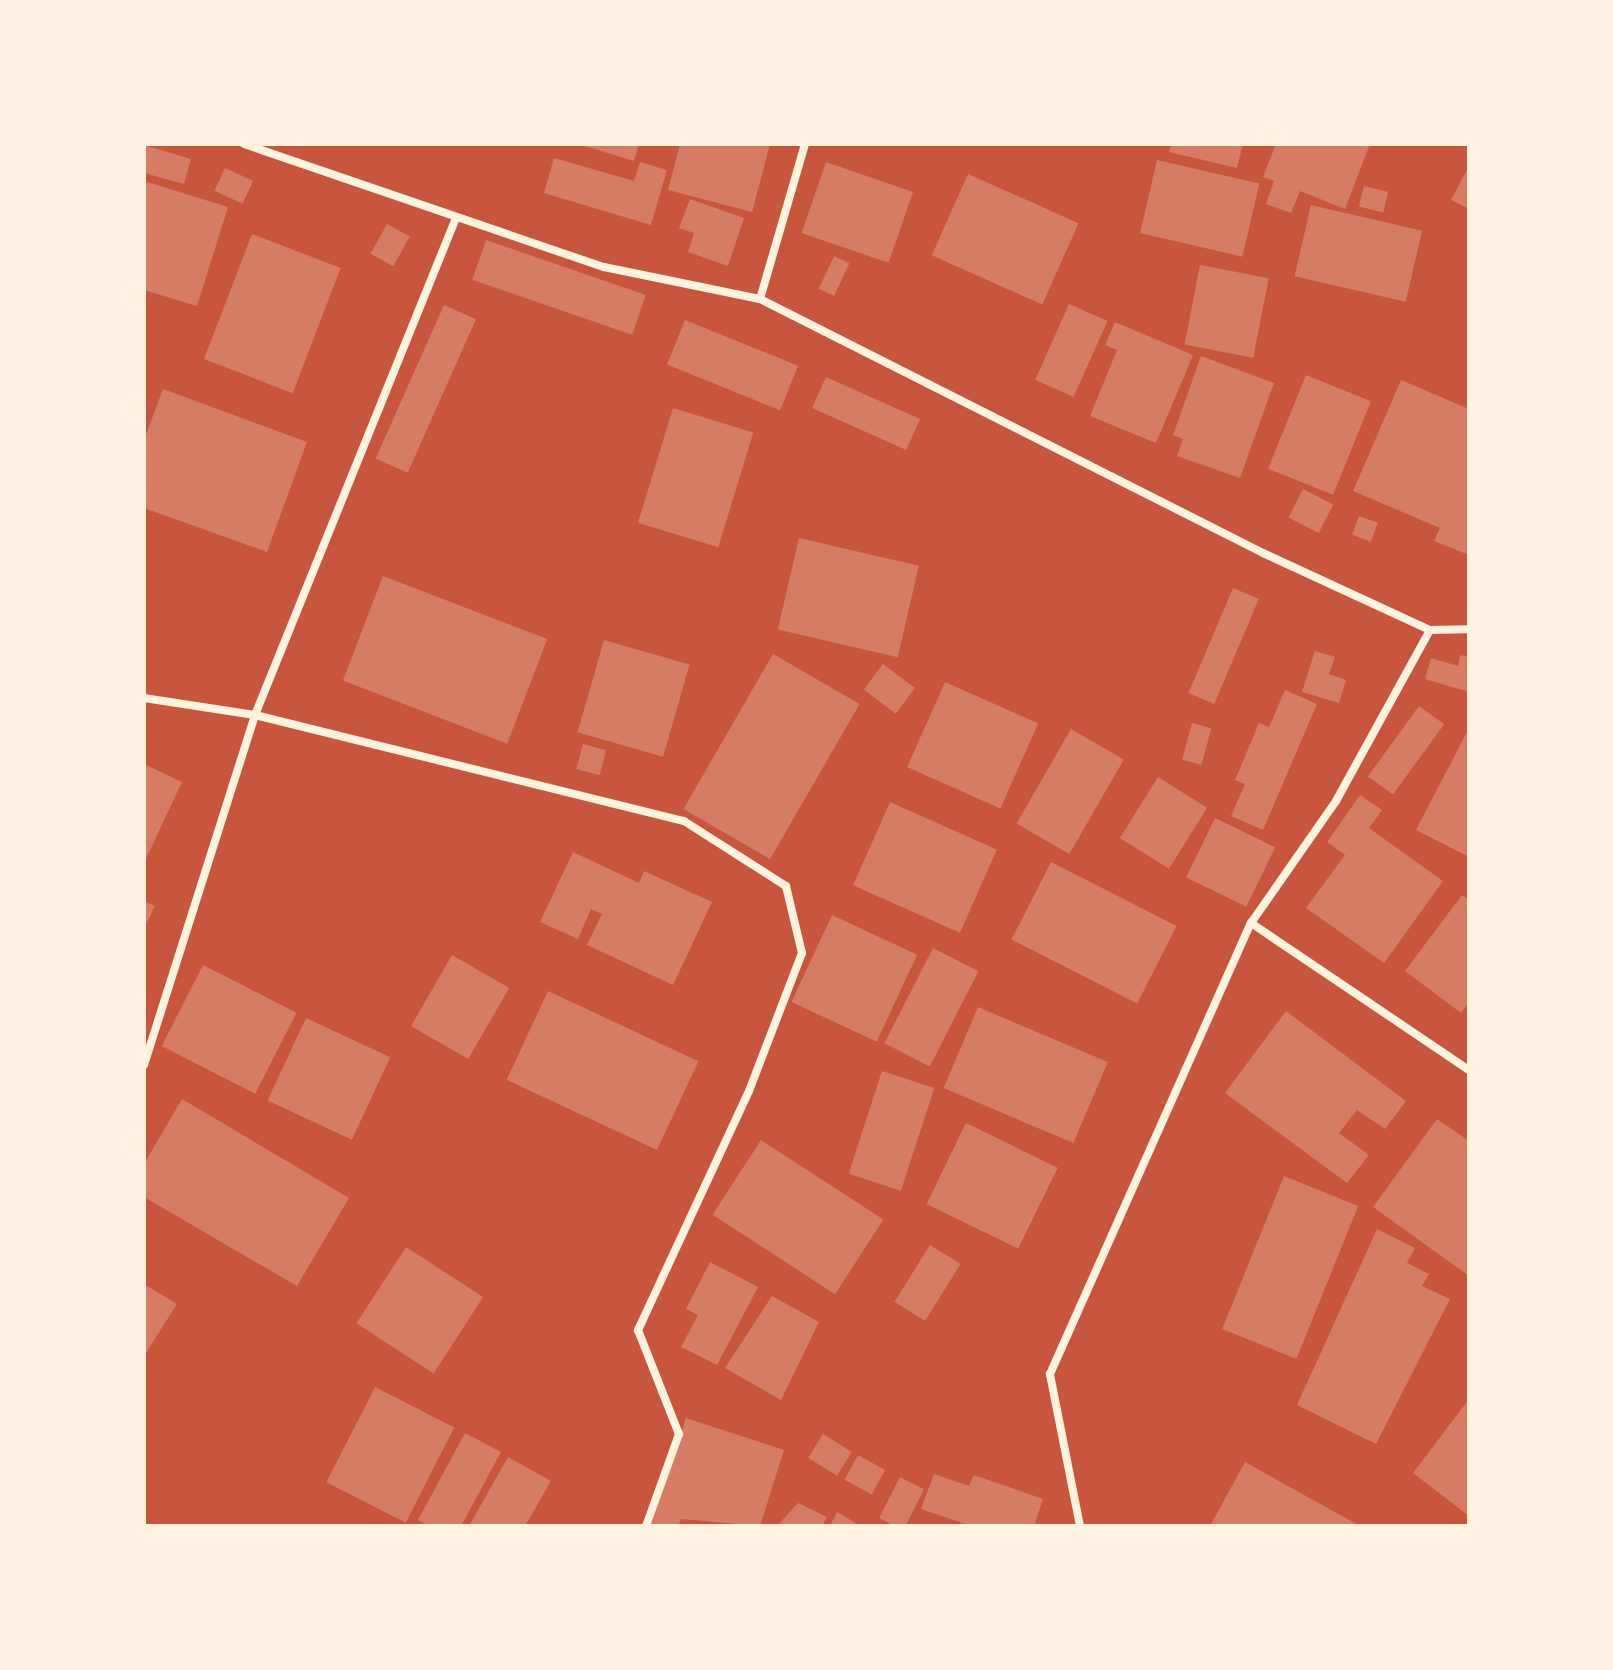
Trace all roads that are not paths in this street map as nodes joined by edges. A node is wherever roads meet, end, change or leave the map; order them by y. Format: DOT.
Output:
graph roads {
  1 [pos="244,144"];
  2 [pos="805,144"];
  3 [pos="456,218"];
  4 [pos="760,299"];
  5 [pos="1469,629"];
  6 [pos="1430,630"];
  7 [pos="144,698"];
  8 [pos="255,715"];
  9 [pos="1251,923"];
  10 [pos="144,1065"];
  11 [pos="1469,1070"];
  12 [pos="646,1526"];
  13 [pos="1080,1526"];
  1 -- 3 [label="street"];
  2 -- 4 [label="street"];
  3 -- 4 [label="street"];
  3 -- 8 [label="street"];
  4 -- 6 [label="street"];
  5 -- 6 [label="street"];
  6 -- 9 [label="street"];
  7 -- 8 [label="street"];
  8 -- 10 [label="street"];
  8 -- 12 [label="street"];
  9 -- 11 [label="street"];
  9 -- 13 [label="street"];
}
